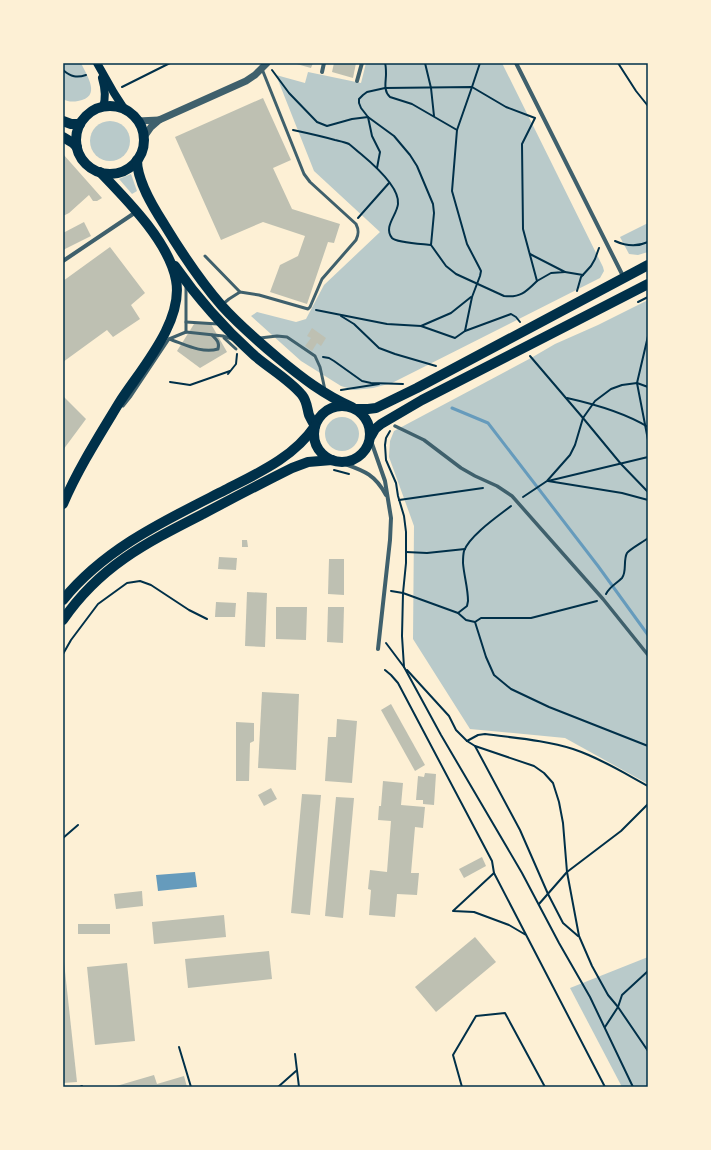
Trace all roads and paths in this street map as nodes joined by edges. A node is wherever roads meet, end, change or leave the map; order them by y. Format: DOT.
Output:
graph roads {
  1 [pos="170,63"];
  2 [pos="324,63"];
  3 [pos="362,63"];
  4 [pos="386,63"];
  5 [pos="425,63"];
  6 [pos="480,63"];
  7 [pos="516,63"];
  8 [pos="618,63"];
  9 [pos="98,65"];
  10 [pos="265,65"];
  11 [pos="63,70"];
  12 [pos="322,72"];
  13 [pos="86,75"];
  14 [pos="358,81"];
  15 [pos="122,87"];
  16 [pos="472,87"];
  17 [pos="385,88"];
  18 [pos="431,88"];
  19 [pos="648,106"];
  20 [pos="103,107"];
  21 [pos="125,110"];
  22 [pos="434,116"];
  23 [pos="368,117"];
  24 [pos="159,120"];
  25 [pos="138,121"];
  26 [pos="69,123"];
  27 [pos="286,128"];
  28 [pos="457,130"];
  29 [pos="63,137"];
  30 [pos="144,137"];
  31 [pos="77,147"];
  32 [pos="137,160"];
  33 [pos="377,168"];
  34 [pos="100,172"];
  35 [pos="389,183"];
  36 [pos="136,212"];
  37 [pos="354,222"];
  38 [pos="615,241"];
  39 [pos="648,242"];
  40 [pos="431,245"];
  41 [pos="162,246"];
  42 [pos="599,248"];
  43 [pos="530,254"];
  44 [pos="205,256"];
  45 [pos="63,260"];
  46 [pos="648,265"];
  47 [pos="565,272"];
  48 [pos="583,275"];
  49 [pos="624,278"];
  50 [pos="186,280"];
  51 [pos="536,281"];
  52 [pos="477,284"];
  53 [pos="648,284"];
  54 [pos="240,292"];
  55 [pos="576,294"];
  56 [pos="472,297"];
  57 [pos="222,306"];
  58 [pos="308,309"];
  59 [pos="340,315"];
  60 [pos="186,322"];
  61 [pos="223,324"];
  62 [pos="522,324"];
  63 [pos="421,326"];
  64 [pos="464,331"];
  65 [pos="186,332"];
  66 [pos="212,335"];
  67 [pos="223,336"];
  68 [pos="648,336"];
  69 [pos="170,339"];
  70 [pos="256,339"];
  71 [pos="237,345"];
  72 [pos="314,356"];
  73 [pos="529,356"];
  74 [pos="439,368"];
  75 [pos="230,372"];
  76 [pos="228,374"];
  77 [pos="170,382"];
  78 [pos="384,383"];
  79 [pos="637,383"];
  80 [pos="403,384"];
  81 [pos="648,387"];
  82 [pos="340,390"];
  83 [pos="325,393"];
  84 [pos="566,398"];
  85 [pos="592,404"];
  86 [pos="354,408"];
  87 [pos="583,418"];
  88 [pos="315,426"];
  89 [pos="395,426"];
  90 [pos="647,426"];
  91 [pos="105,427"];
  92 [pos="370,437"];
  93 [pos="648,440"];
  94 [pos="648,457"];
  95 [pos="332,464"];
  96 [pos="621,464"];
  97 [pos="354,475"];
  98 [pos="547,481"];
  99 [pos="497,486"];
  100 [pos="63,492"];
  101 [pos="648,492"];
  102 [pos="387,496"];
  103 [pos="399,500"];
  104 [pos="648,500"];
  105 [pos="517,501"];
  106 [pos="63,504"];
  107 [pos="648,538"];
  108 [pos="464,549"];
  109 [pos="406,552"];
  110 [pos="384,590"];
  111 [pos="403,593"];
  112 [pos="603,599"];
  113 [pos="63,600"];
  114 [pos="458,613"];
  115 [pos="207,619"];
  116 [pos="63,620"];
  117 [pos="475,622"];
  118 [pos="380,634"];
  119 [pos="378,649"];
  120 [pos="63,654"];
  121 [pos="648,655"];
  122 [pos="404,667"];
  123 [pos="385,670"];
  124 [pos="467,741"];
  125 [pos="475,746"];
  126 [pos="648,746"];
  127 [pos="648,786"];
  128 [pos="648,804"];
  129 [pos="78,826"];
  130 [pos="63,838"];
  131 [pos="567,872"];
  132 [pos="494,873"];
  133 [pos="548,894"];
  134 [pos="539,905"];
  135 [pos="526,935"];
  136 [pos="579,936"];
  137 [pos="648,971"];
  138 [pos="618,1007"];
  139 [pos="605,1028"];
  140 [pos="179,1046"];
  141 [pos="648,1051"];
  142 [pos="295,1054"];
  143 [pos="296,1071"];
  144 [pos="191,1087"];
  145 [pos="278,1087"];
  146 [pos="299,1087"];
  147 [pos="462,1087"];
  148 [pos="545,1087"];
  149 [pos="605,1087"];
  150 [pos="633,1087"];
  1 -- 15 [label="path"];
  2 -- 12 [label="street"];
  3 -- 14 [label="street"];
  4 -- 17 [label="path"];
  5 -- 18 [label="path"];
  6 -- 16 [label="path"];
  7 -- 49 [label="street"];
  8 -- 19 [label="path"];
  9 -- 20 [label="main road"];
  9 -- 21 [label="main road"];
  10 -- 23 [label="path"];
  10 -- 24 [label="street"];
  10 -- 27 [label="lane"];
  11 -- 13 [label="path"];
  16 -- 18 [label="path"];
  16 -- 28 [label="path"];
  16 -- 43 [label="path"];
  17 -- 18 [label="path"];
  17 -- 22 [label="path"];
  17 -- 23 [label="path"];
  18 -- 22 [label="path"];
  20 -- 21 [label="main road"];
  20 -- 26 [label="main road"];
  21 -- 25 [label="main road"];
  22 -- 28 [label="path"];
  23 -- 33 [label="path"];
  23 -- 40 [label="path"];
  24 -- 25 [label="street"];
  24 -- 30 [label="street"];
  25 -- 30 [label="main road"];
  26 -- 31 [label="main road"];
  27 -- 33 [label="path"];
  27 -- 37 [label="lane"];
  28 -- 52 [label="path"];
  29 -- 31 [label="main road"];
  30 -- 32 [label="main road"];
  31 -- 34 [label="main road"];
  32 -- 34 [label="main road"];
  32 -- 57 [label="main road"];
  33 -- 35 [label="path"];
  34 -- 36 [label="main road"];
  35 -- 37 [label="path"];
  35 -- 40 [label="path"];
  36 -- 41 [label="main road"];
  36 -- 45 [label="street"];
  37 -- 58 [label="lane"];
  38 -- 39 [label="path"];
  40 -- 52 [label="path"];
  41 -- 50 [label="main road"];
  41 -- 91 [label="main road"];
  42 -- 48 [label="path"];
  43 -- 47 [label="path"];
  43 -- 51 [label="path"];
  44 -- 54 [label="lane"];
  46 -- 49 [label="main road"];
  47 -- 48 [label="path"];
  47 -- 51 [label="path"];
  48 -- 55 [label="path"];
  49 -- 86 [label="main road"];
  50 -- 60 [label="lane"];
  50 -- 61 [label="main road"];
  51 -- 52 [label="path"];
  52 -- 56 [label="path"];
  53 -- 92 [label="main road"];
  54 -- 57 [label="lane"];
  54 -- 58 [label="lane"];
  56 -- 63 [label="path"];
  56 -- 64 [label="path"];
  57 -- 70 [label="main road"];
  58 -- 59 [label="path"];
  59 -- 63 [label="path"];
  59 -- 74 [label="path"];
  60 -- 61 [label="lane"];
  60 -- 65 [label="lane"];
  61 -- 71 [label="main road"];
  62 -- 64 [label="path"];
  63 -- 64 [label="path"];
  65 -- 66 [label="lane"];
  65 -- 69 [label="lane"];
  66 -- 67 [label="lane"];
  66 -- 69 [label="lane"];
  67 -- 71 [label="lane"];
  67 -- 71 [label="lane"];
  68 -- 79 [label="path"];
  69 -- 91 [label="lane"];
  70 -- 72 [label="lane"];
  70 -- 83 [label="main road"];
  71 -- 75 [label="path"];
  71 -- 88 [label="main road"];
  72 -- 78 [label="path"];
  72 -- 83 [label="lane"];
  73 -- 84 [label="path"];
  75 -- 76 [label="path"];
  75 -- 77 [label="path"];
  78 -- 80 [label="path"];
  78 -- 82 [label="path"];
  79 -- 81 [label="path"];
  79 -- 85 [label="path"];
  79 -- 90 [label="path"];
  83 -- 86 [label="main road"];
  84 -- 85 [label="path"];
  84 -- 87 [label="path"];
  85 -- 87 [label="path"];
  85 -- 90 [label="path"];
  86 -- 88 [label="main road"];
  86 -- 92 [label="main road"];
  87 -- 96 [label="path"];
  87 -- 98 [label="path"];
  88 -- 95 [label="main road"];
  88 -- 113 [label="main road"];
  89 -- 99 [label="street"];
  89 -- 103 [label="path"];
  90 -- 93 [label="path"];
  91 -- 100 [label="street"];
  91 -- 106 [label="main road"];
  92 -- 95 [label="main road"];
  92 -- 102 [label="street"];
  94 -- 96 [label="path"];
  95 -- 97 [label="path"];
  95 -- 102 [label="street"];
  95 -- 116 [label="main road"];
  96 -- 98 [label="path"];
  96 -- 101 [label="path"];
  98 -- 104 [label="path"];
  98 -- 105 [label="path"];
  99 -- 103 [label="path"];
  99 -- 105 [label="street"];
  102 -- 110 [label="street"];
  103 -- 109 [label="path"];
  105 -- 108 [label="path"];
  105 -- 112 [label="street"];
  107 -- 112 [label="path"];
  108 -- 109 [label="path"];
  108 -- 114 [label="path"];
  109 -- 111 [label="path"];
  110 -- 111 [label="path"];
  110 -- 118 [label="street"];
  111 -- 114 [label="path"];
  111 -- 122 [label="path"];
  112 -- 117 [label="path"];
  112 -- 121 [label="street"];
  114 -- 117 [label="path"];
  115 -- 120 [label="path"];
  117 -- 126 [label="path"];
  118 -- 119 [label="street"];
  118 -- 122 [label="path"];
  122 -- 124 [label="path"];
  122 -- 134 [label="path"];
  123 -- 132 [label="path"];
  124 -- 125 [label="path"];
  124 -- 127 [label="path"];
  125 -- 131 [label="path"];
  125 -- 133 [label="path"];
  128 -- 131 [label="path"];
  129 -- 130 [label="path"];
  131 -- 133 [label="path"];
  131 -- 136 [label="path"];
  132 -- 135 [label="path"];
  132 -- 135 [label="path"];
  133 -- 134 [label="path"];
  133 -- 136 [label="path"];
  134 -- 139 [label="path"];
  135 -- 149 [label="path"];
  136 -- 138 [label="path"];
  137 -- 138 [label="path"];
  138 -- 139 [label="path"];
  138 -- 141 [label="path"];
  139 -- 150 [label="path"];
  140 -- 144 [label="path"];
  142 -- 143 [label="path"];
  143 -- 145 [label="path"];
  143 -- 146 [label="path"];
  147 -- 148 [label="path"];
}
